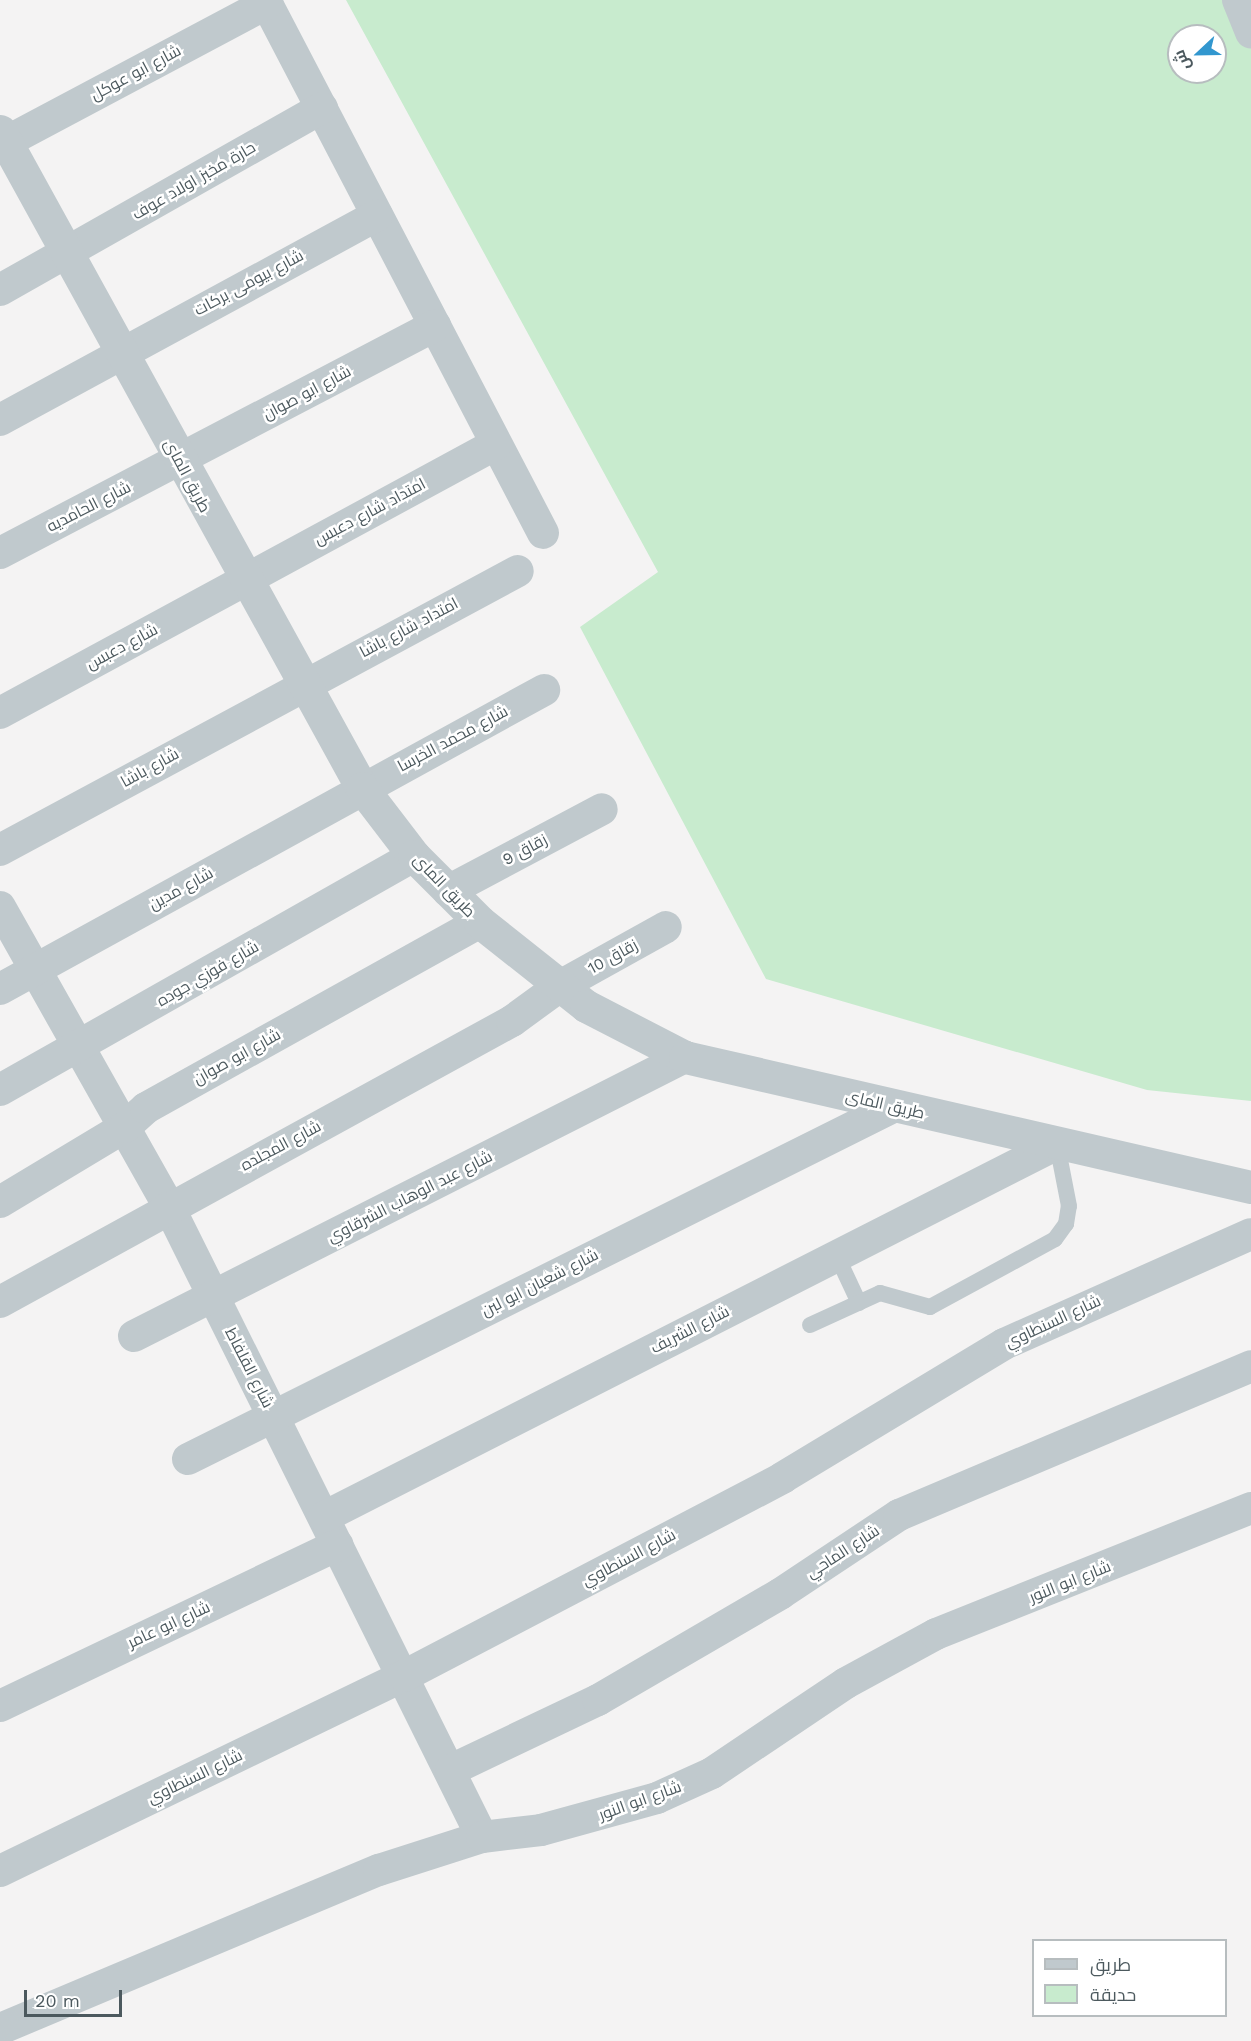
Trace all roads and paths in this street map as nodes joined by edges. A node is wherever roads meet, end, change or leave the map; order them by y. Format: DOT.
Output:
graph roads {
  1 [pos="1238,0"];
  2 [pos="266,1"];
  3 [pos="1251,33"];
  4 [pos="322,108"];
  5 [pos="5,147"];
  6 [pos="377,214"];
  7 [pos="67,255"];
  8 [pos="0,290"];
  9 [pos="435,326"];
  10 [pos="121,351"];
  11 [pos="0,420"];
  12 [pos="496,444"];
  13 [pos="179,460"];
  14 [pos="543,533"];
  15 [pos="0,553"];
  16 [pos="518,571"];
  17 [pos="245,580"];
  18 [pos="300,685"];
  19 [pos="544,690"];
  20 [pos="0,712"];
  21 [pos="362,788"];
  22 [pos="602,809"];
  23 [pos="0,850"];
  24 [pos="414,856"];
  25 [pos="448,891"];
  26 [pos="0,907"];
  27 [pos="480,922"];
  28 [pos="666,927"];
  29 [pos="36,969"];
  30 [pos="560,987"];
  31 [pos="0,989"];
  32 [pos="81,1047"];
  33 [pos="686,1057"];
  34 [pos="0,1090"];
  35 [pos="893,1107"];
  36 [pos="125,1127"];
  37 [pos="1057,1144"];
  38 [pos="1251,1187"];
  39 [pos="0,1202"];
  40 [pos="169,1207"];
  41 [pos="1251,1234"];
  42 [pos="837,1256"];
  43 [pos="4,1291"];
  44 [pos="213,1296"];
  45 [pos="859,1303"];
  46 [pos="810,1325"];
  47 [pos="134,1336"];
  48 [pos="1251,1366"];
  49 [pos="273,1416"];
  50 [pos="188,1458"];
  51 [pos="1251,1508"];
  52 [pos="324,1517"];
  53 [pos="338,1545"];
  54 [pos="404,1676"];
  55 [pos="0,1706"];
  56 [pos="452,1770"];
  57 [pos="482,1837"];
  58 [pos="0,1872"];
  59 [pos="0,2029"];
  1 -- 3 [label="street"];
  2 -- 4 [label="street"];
  2 -- 5 [label="street, شارع ابو عوكل"];
  4 -- 6 [label="street"];
  4 -- 7 [label="street, حارة مخبز اولاد عوف"];
  5 -- 7 [label="street, طريق الماى"];
  6 -- 9 [label="street"];
  6 -- 10 [label="street, شارع بيومى بركات"];
  7 -- 8 [label="street, حارة مخبز اولاد عوف"];
  7 -- 10 [label="street, طريق الماى"];
  9 -- 12 [label="street"];
  9 -- 13 [label="street, شارع ابو صوان"];
  10 -- 11 [label="street, شارع بيومى بركات"];
  10 -- 13 [label="street, طريق الماى"];
  12 -- 14 [label="street"];
  12 -- 17 [label="street, امتداد شارع دعبس"];
  13 -- 15 [label="street, شارع الحامديه"];
  13 -- 17 [label="street, طريق الماى"];
  16 -- 18 [label="street, امتداد شارع باشا"];
  17 -- 18 [label="street, طريق الماى"];
  17 -- 20 [label="street, شارع دعبس"];
  18 -- 21 [label="street, طريق الماى"];
  18 -- 23 [label="street, شارع باشا"];
  19 -- 21 [label="street, شارع محمد الخرسا"];
  21 -- 24 [label="street, طريق الماى"];
  21 -- 29 [label="street, شارع مدين"];
  22 -- 25 [label="street, زقاق 9"];
  24 -- 25 [label="street, طريق الماى"];
  24 -- 32 [label="street, شارع فوزي جوده"];
  25 -- 27 [label="street, طريق الماى"];
  26 -- 29 [label="street, شارع القلفاط"];
  27 -- 30 [label="street, طريق الماى"];
  27 -- 36 [label="street, شارع ابو صوان"];
  28 -- 30 [label="street, زقاق 10"];
  29 -- 31 [label="street, شارع مدين"];
  29 -- 32 [label="street, شارع القلفاط"];
  30 -- 33 [label="street, طريق الماى"];
  30 -- 40 [label="street, شارع المجلده"];
  32 -- 34 [label="street, شارع فوزي جوده"];
  32 -- 36 [label="street, شارع القلفاط"];
  33 -- 35 [label="street, طريق الماى"];
  33 -- 44 [label="street, شارع عبد الوهاب الشرقاوي"];
  35 -- 37 [label="street, طريق الماى"];
  35 -- 49 [label="street, شارع شعبان ابو لبن"];
  36 -- 39 [label="street, شارع ابو صوان"];
  36 -- 40 [label="street, شارع القلفاط"];
  37 -- 38 [label="street, طريق الماى"];
  37 -- 42 [label="street, شارع الشريف"];
  37 -- 45 [label="lane"];
  40 -- 43 [label="street, شارع المجلده"];
  40 -- 44 [label="street, شارع القلفاط"];
  41 -- 54 [label="street, شارع السنطاوي"];
  42 -- 45 [label="lane"];
  42 -- 52 [label="street, شارع الشريف"];
  44 -- 47 [label="street, شارع عبد الوهاب الشرقاوي"];
  44 -- 49 [label="street, شارع القلفاط"];
  45 -- 46 [label="lane"];
  48 -- 56 [label="street, شارع الماحي"];
  49 -- 50 [label="street, شارع شعبان ابو لبن"];
  49 -- 52 [label="street, شارع القلفاط"];
  51 -- 57 [label="street, شارع ابو النور"];
  52 -- 53 [label="street, شارع القلفاط"];
  53 -- 54 [label="street, شارع القلفاط"];
  53 -- 55 [label="street, شارع ابو عامر"];
  54 -- 56 [label="street, شارع القلفاط"];
  54 -- 58 [label="street, شارع السنطاوي"];
  56 -- 57 [label="street, شارع القلفاط"];
  57 -- 59 [label="street, شارع ابو النور"];
}
